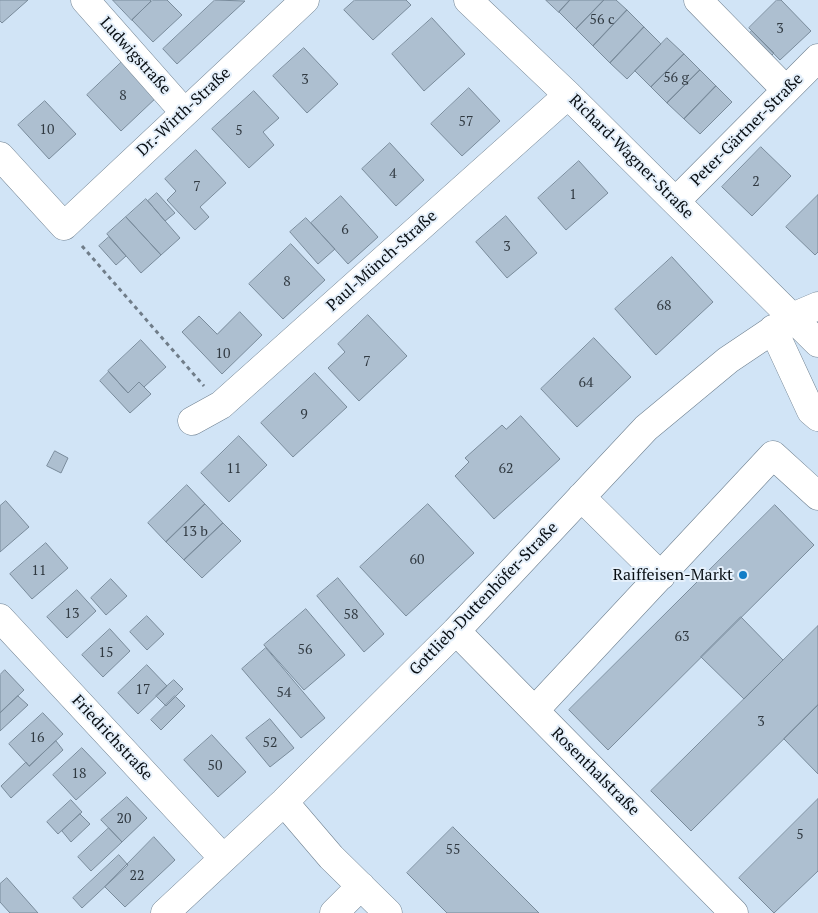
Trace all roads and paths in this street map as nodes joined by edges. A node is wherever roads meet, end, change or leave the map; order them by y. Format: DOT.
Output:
graph roads {
  1 [pos="85,0"];
  2 [pos="305,0"];
  3 [pos="698,0"];
  4 [pos="471,1"];
  5 [pos="818,58"];
  6 [pos="786,90"];
  7 [pos="568,95"];
  8 [pos="184,112"];
  9 [pos="0,156"];
  10 [pos="676,201"];
  11 [pos="64,226"];
  12 [pos="818,306"];
  13 [pos="783,323"];
  14 [pos="818,343"];
  15 [pos="221,406"];
  16 [pos="818,417"];
  17 [pos="192,421"];
  18 [pos="818,496"];
  19 [pos="581,497"];
  20 [pos="661,576"];
  21 [pos="0,618"];
  22 [pos="456,630"];
  23 [pos="535,710"];
  24 [pos="284,802"];
  25 [pos="223,858"];
  26 [pos="361,886"];
  27 [pos="165,913"];
  28 [pos="334,913"];
  29 [pos="388,913"];
  30 [pos="734,913"];
  1 -- 8 [label="street, Ludwigstraße"];
  2 -- 8 [label="street, Dr.-Wirth-Straße"];
  3 -- 6 [label="street"];
  4 -- 7 [label="street, Richard-Wagner-Straße"];
  5 -- 6 [label="street, Peter-Gärtner-Straße"];
  6 -- 10 [label="street, Peter-Gärtner-Straße"];
  7 -- 10 [label="street, Richard-Wagner-Straße"];
  7 -- 15 [label="street, Paul-Münch-Straße"];
  8 -- 11 [label="street, Dr.-Wirth-Straße"];
  9 -- 11 [label="street"];
  10 -- 13 [label="street, Richard-Wagner-Straße"];
  11 -- 15 [label="path"];
  12 -- 13 [label="street, Gottlieb-Duttenhöfer-Straße"];
  13 -- 14 [label="street, Richard-Wagner-Straße"];
  13 -- 16 [label="street"];
  13 -- 19 [label="street, Gottlieb-Duttenhöfer-Straße"];
  15 -- 17 [label="street, Paul-Münch-Straße"];
  18 -- 20 [label="street"];
  19 -- 20 [label="street"];
  19 -- 22 [label="street, Gottlieb-Duttenhöfer-Straße"];
  20 -- 23 [label="street"];
  21 -- 25 [label="street, Friedrichstraße"];
  22 -- 23 [label="street, Rosenthalstraße"];
  22 -- 24 [label="street, Gottlieb-Duttenhöfer-Straße"];
  23 -- 30 [label="street, Rosenthalstraße"];
  24 -- 25 [label="street, Gottlieb-Duttenhöfer-Straße"];
  24 -- 26 [label="street"];
  25 -- 27 [label="street, Gottlieb-Duttenhöfer-Straße"];
  26 -- 28 [label="street"];
  26 -- 29 [label="street"];
}
